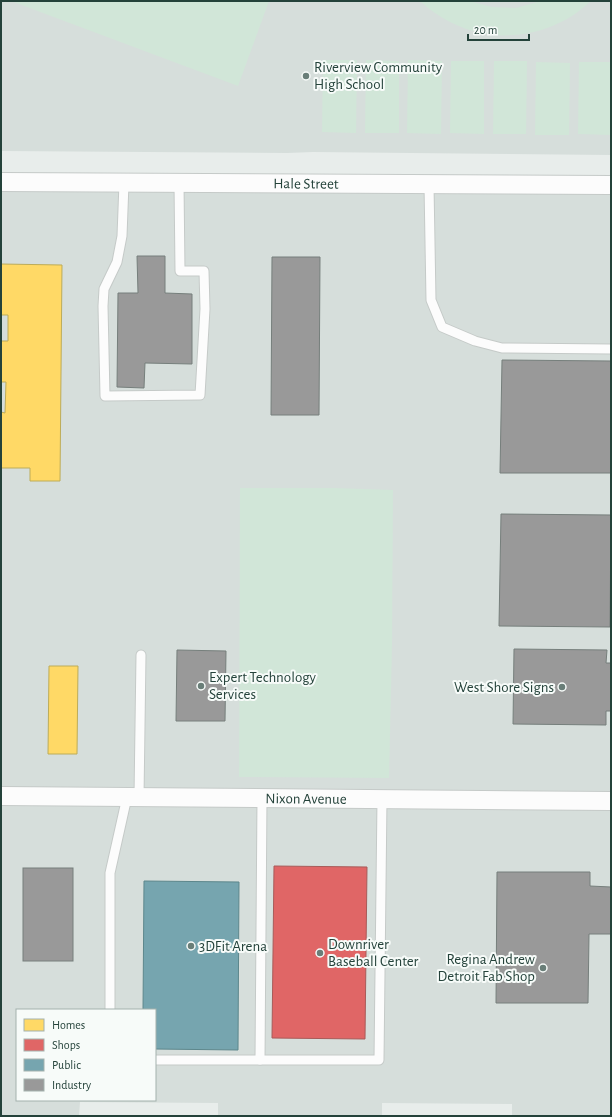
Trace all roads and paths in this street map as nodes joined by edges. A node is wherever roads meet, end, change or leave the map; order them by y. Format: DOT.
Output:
graph roads {
  1 [pos="1,182"];
  2 [pos="124,183"];
  3 [pos="179,183"];
  4 [pos="429,184"];
  5 [pos="611,185"];
  6 [pos="611,349"];
  7 [pos="140,655"];
  8 [pos="1,796"];
  9 [pos="133,797"];
  10 [pos="262,798"];
  11 [pos="382,799"];
  12 [pos="611,801"];
  13 [pos="110,1009"];
  14 [pos="156,1060"];
  15 [pos="260,1060"];
  1 -- 2 [label="street, Hale Street"];
  2 -- 3 [label="street, Hale Street"];
  2 -- 3 [label="lane"];
  3 -- 4 [label="street, Hale Street"];
  4 -- 5 [label="street, Hale Street"];
  4 -- 6 [label="lane"];
  7 -- 9 [label="lane"];
  8 -- 9 [label="street, Nixon Avenue"];
  9 -- 10 [label="street, Nixon Avenue"];
  9 -- 13 [label="lane"];
  10 -- 11 [label="street, Nixon Avenue"];
  10 -- 15 [label="lane"];
  11 -- 12 [label="street, Nixon Avenue"];
  11 -- 15 [label="lane"];
  14 -- 15 [label="lane"];
}
